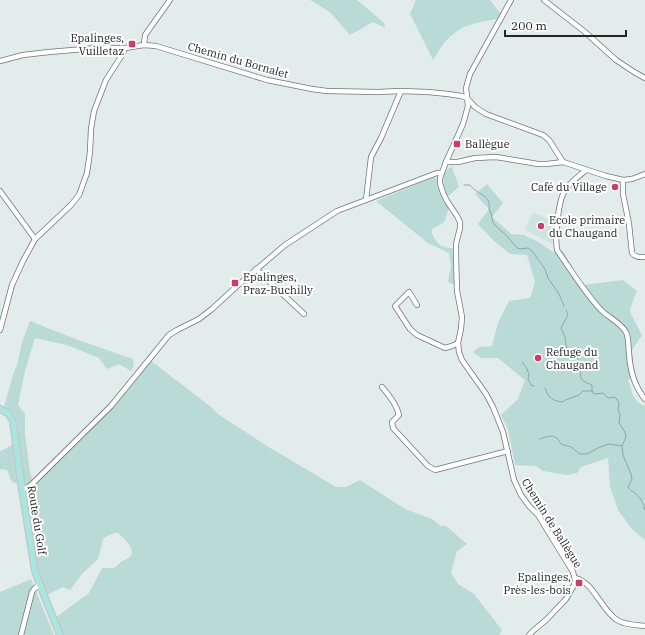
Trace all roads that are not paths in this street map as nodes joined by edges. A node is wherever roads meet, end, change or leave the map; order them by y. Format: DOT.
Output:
graph roads {
  1 [pos="170,0"];
  2 [pos="511,0"];
  3 [pos="544,0"];
  4 [pos="144,45"];
  5 [pos="125,48"];
  6 [pos="0,61"];
  7 [pos="645,78"];
  8 [pos="401,91"];
  9 [pos="467,98"];
  10 [pos="446,162"];
  11 [pos="563,162"];
  12 [pos="586,170"];
  13 [pos="442,173"];
  14 [pos="645,174"];
  15 [pos="623,180"];
  16 [pos="0,192"];
  17 [pos="366,200"];
  18 [pos="35,239"];
  19 [pos="645,257"];
  20 [pos="256,269"];
  21 [pos="417,305"];
  22 [pos="304,314"];
  23 [pos="0,330"];
  24 [pos="458,343"];
  25 [pos="382,387"];
  26 [pos="645,399"];
  27 [pos="0,409"];
  28 [pos="508,451"];
  29 [pos="22,490"];
  30 [pos="575,578"];
  31 [pos="40,585"];
  32 [pos="645,626"];
  33 [pos="21,635"];
  34 [pos="60,635"];
  35 [pos="529,635"];
  1 -- 4 [label="street"];
  2 -- 9 [label="street, Chemin de Ballègue"];
  3 -- 7 [label="street"];
  4 -- 5 [label="street, Chemin du Bornalet"];
  4 -- 8 [label="street, Chemin du Bornalet"];
  5 -- 6 [label="street, Chemin du Bornalet"];
  5 -- 18 [label="street"];
  8 -- 9 [label="street, Chemin du Bornalet"];
  8 -- 17 [label="street"];
  9 -- 10 [label="street, Chemin de Ballègue"];
  9 -- 11 [label="street"];
  10 -- 11 [label="street"];
  10 -- 13 [label="street, Chemin de Ballègue"];
  11 -- 12 [label="street"];
  12 -- 15 [label="street"];
  12 -- 26 [label="street"];
  13 -- 17 [label="street"];
  13 -- 24 [label="street, Chemin de Ballègue"];
  14 -- 15 [label="street"];
  15 -- 19 [label="street"];
  16 -- 18 [label="street"];
  17 -- 20 [label="street"];
  18 -- 23 [label="street"];
  20 -- 22 [label="street"];
  20 -- 29 [label="street"];
  21 -- 24 [label="street"];
  24 -- 28 [label="street, Chemin de Ballègue"];
  25 -- 28 [label="street"];
  27 -- 29 [label="main road, Route du Golf"];
  28 -- 30 [label="street, Chemin de Ballègue"];
  29 -- 31 [label="main road, Route du Golf"];
  30 -- 32 [label="street"];
  30 -- 35 [label="street, Chemin de Ballègue"];
  31 -- 33 [label="street"];
  31 -- 34 [label="main road, Route du Golf"];
}
